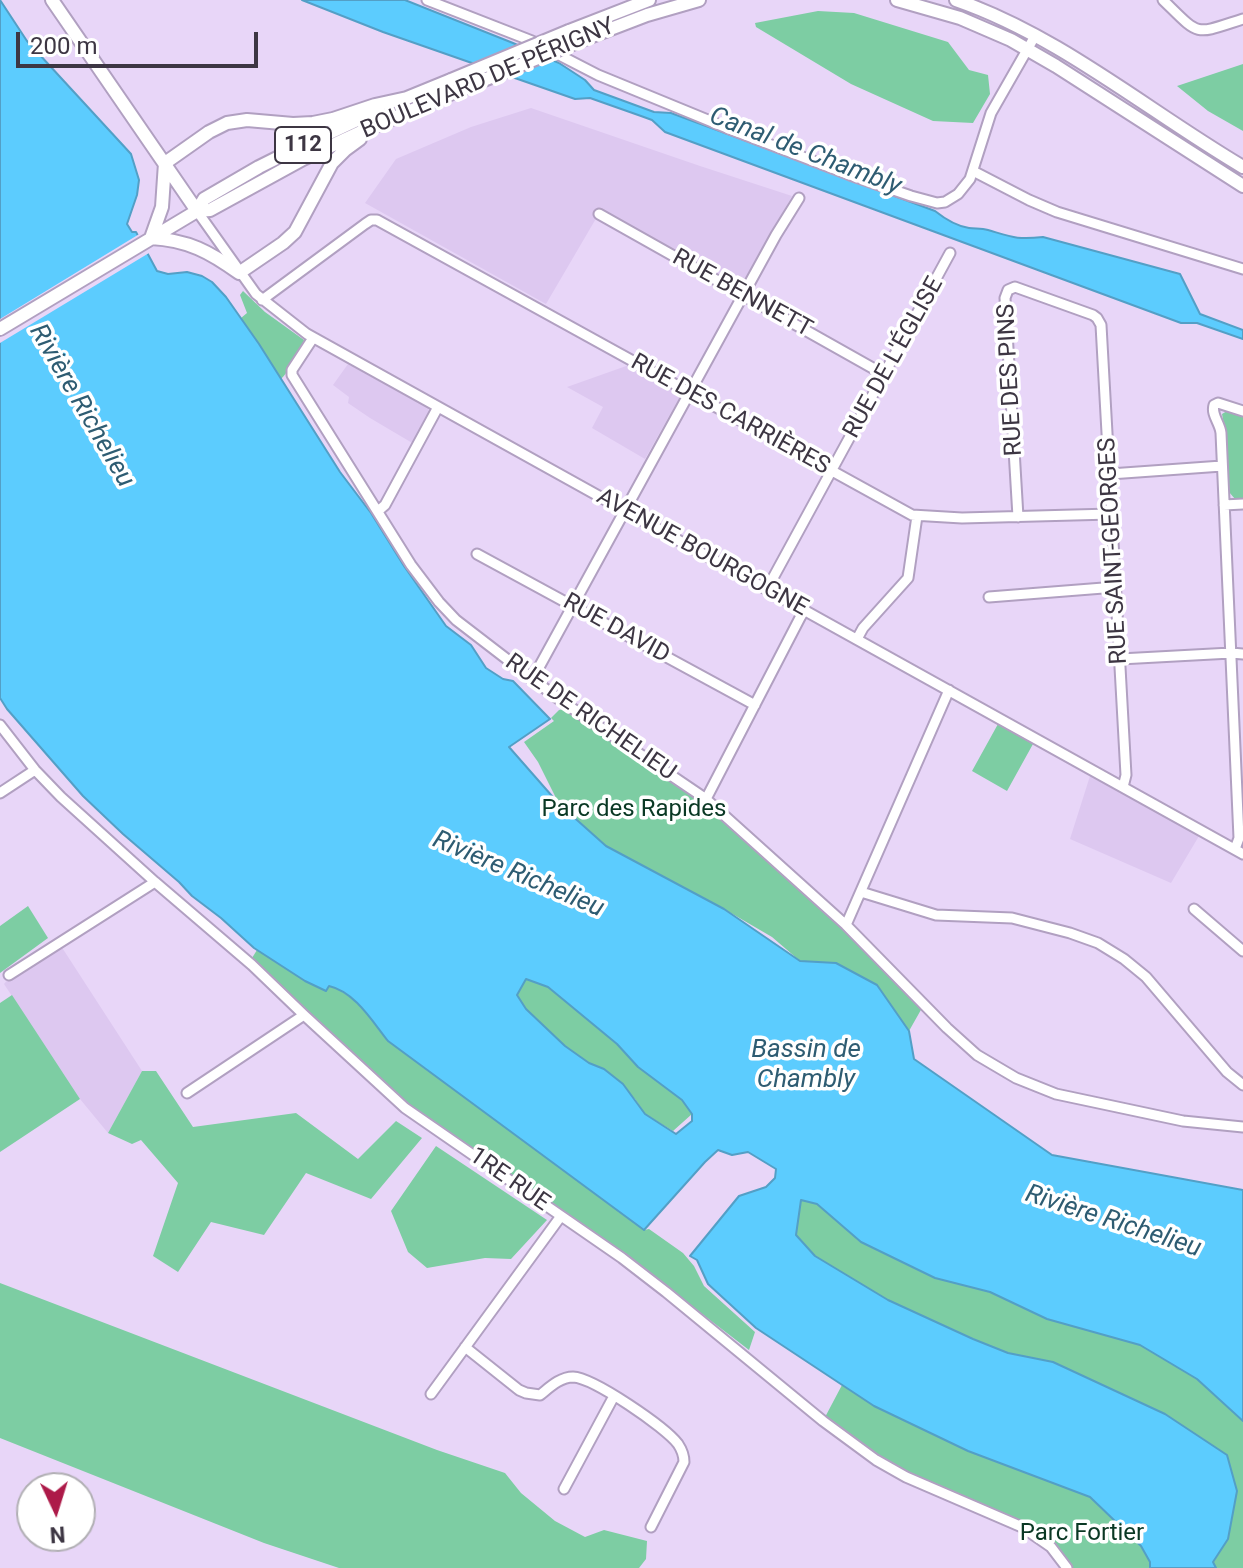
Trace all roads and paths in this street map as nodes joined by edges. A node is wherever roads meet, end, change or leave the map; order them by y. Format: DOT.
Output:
graph roads {
  1 [pos="52,0"];
  2 [pos="427,0"];
  3 [pos="649,0"];
  4 [pos="699,0"];
  5 [pos="897,0"];
  6 [pos="956,0"];
  7 [pos="1163,0"];
  8 [pos="1243,19"];
  9 [pos="1035,36"];
  10 [pos="1027,49"];
  11 [pos="407,98"];
  12 [pos="385,121"];
  13 [pos="165,163"];
  14 [pos="1243,167"];
  15 [pos="973,171"];
  16 [pos="1243,186"];
  17 [pos="799,198"];
  18 [pos="197,211"];
  19 [pos="599,214"];
  20 [pos="151,238"];
  21 [pos="950,253"];
  22 [pos="1243,269"];
  23 [pos="239,273"];
  24 [pos="744,295"];
  25 [pos="262,300"];
  26 [pos="1096,317"];
  27 [pos="3,327"];
  28 [pos="313,338"];
  29 [pos="885,375"];
  30 [pos="690,392"];
  31 [pos="438,407"];
  32 [pos="1243,411"];
  33 [pos="1222,466"];
  34 [pos="832,472"];
  35 [pos="1110,474"];
  36 [pos="1243,504"];
  37 [pos="1224,505"];
  38 [pos="625,510"];
  39 [pos="378,511"];
  40 [pos="1111,514"];
  41 [pos="917,516"];
  42 [pos="1018,517"];
  43 [pos="477,554"];
  44 [pos="1116,587"];
  45 [pos="767,589"];
  46 [pos="989,597"];
  47 [pos="573,605"];
  48 [pos="804,610"];
  49 [pos="857,639"];
  50 [pos="1231,653"];
  51 [pos="1243,654"];
  52 [pos="1120,659"];
  53 [pos="532,680"];
  54 [pos="949,690"];
  55 [pos="755,705"];
  56 [pos="0,725"];
  57 [pos="35,770"];
  58 [pos="1123,787"];
  59 [pos="0,793"];
  60 [pos="706,799"];
  61 [pos="1239,852"];
  62 [pos="155,882"];
  63 [pos="861,892"];
  64 [pos="1194,909"];
  65 [pos="846,925"];
  66 [pos="1243,951"];
  67 [pos="9,975"];
  68 [pos="304,1015"];
  69 [pos="1243,1085"];
  70 [pos="187,1093"];
  71 [pos="1243,1127"];
  72 [pos="561,1216"];
  73 [pos="465,1347"];
  74 [pos="431,1394"];
  75 [pos="614,1396"];
  76 [pos="564,1489"];
  77 [pos="651,1527"];
  78 [pos="1067,1568"];
  1 -- 13 [label="main road"];
  2 -- 15 [label="street"];
  3 -- 11 [label="main road, BOULEVARD DE PÉRIGNY / 112, bridge"];
  4 -- 12 [label="main road, BOULEVARD DE PÉRIGNY / 112, bridge"];
  5 -- 10 [label="main road"];
  6 -- 9 [label="main road"];
  7 -- 8 [label="street"];
  9 -- 10 [label="street"];
  9 -- 14 [label="main road"];
  10 -- 15 [label="street"];
  10 -- 16 [label="main road"];
  11 -- 13 [label="main road"];
  11 -- 18 [label="main road, BOULEVARD DE PÉRIGNY / 112"];
  12 -- 18 [label="main road, BOULEVARD DE PÉRIGNY / 112"];
  12 -- 23 [label="main road"];
  13 -- 18 [label="main road"];
  13 -- 20 [label="main road"];
  15 -- 22 [label="street"];
  17 -- 24 [label="street"];
  18 -- 20 [label="main road, BOULEVARD DE PÉRIGNY / 112"];
  18 -- 23 [label="street, AVENUE BOURGOGNE"];
  19 -- 24 [label="street, RUE BENNETT"];
  20 -- 23 [label="main road"];
  20 -- 27 [label="main road, BOULEVARD DE PÉRIGNY / 112"];
  21 -- 29 [label="street, RUE DE L'ÉGLISE"];
  23 -- 25 [label="street, AVENUE BOURGOGNE"];
  24 -- 29 [label="street, RUE BENNETT"];
  24 -- 30 [label="street"];
  25 -- 28 [label="street, AVENUE BOURGOGNE"];
  25 -- 30 [label="street, RUE DES CARRIÈRES"];
  26 -- 35 [label="street, RUE SAINT-GEORGES"];
  26 -- 42 [label="street, RUE DES PINS"];
  28 -- 31 [label="street, AVENUE BOURGOGNE"];
  28 -- 39 [label="street, RUE DE RICHELIEU"];
  29 -- 34 [label="street, RUE DE L'ÉGLISE"];
  30 -- 34 [label="street, RUE DES CARRIÈRES"];
  30 -- 38 [label="street"];
  31 -- 38 [label="street, AVENUE BOURGOGNE"];
  31 -- 39 [label="street"];
  32 -- 33 [label="street"];
  33 -- 35 [label="street"];
  33 -- 37 [label="street"];
  34 -- 41 [label="street, RUE DES CARRIÈRES"];
  34 -- 45 [label="street, RUE DE L'ÉGLISE"];
  35 -- 40 [label="street, RUE SAINT-GEORGES"];
  36 -- 37 [label="street"];
  37 -- 50 [label="street"];
  38 -- 45 [label="street, AVENUE BOURGOGNE"];
  38 -- 47 [label="street"];
  39 -- 53 [label="street, RUE DE RICHELIEU"];
  40 -- 42 [label="street, RUE DES CARRIÈRES"];
  40 -- 44 [label="street, RUE SAINT-GEORGES"];
  41 -- 42 [label="street, RUE DES CARRIÈRES"];
  41 -- 49 [label="street"];
  43 -- 47 [label="street, RUE DAVID"];
  44 -- 46 [label="street"];
  44 -- 52 [label="street, RUE SAINT-GEORGES"];
  45 -- 48 [label="street, AVENUE BOURGOGNE"];
  47 -- 53 [label="street"];
  47 -- 55 [label="street, RUE DAVID"];
  48 -- 49 [label="street, AVENUE BOURGOGNE"];
  48 -- 55 [label="street"];
  49 -- 54 [label="street, AVENUE BOURGOGNE"];
  50 -- 51 [label="street"];
  50 -- 52 [label="street"];
  50 -- 61 [label="street"];
  52 -- 58 [label="street, RUE SAINT-GEORGES"];
  53 -- 60 [label="street, RUE DE RICHELIEU"];
  54 -- 58 [label="street, AVENUE BOURGOGNE"];
  54 -- 63 [label="street"];
  55 -- 60 [label="street"];
  56 -- 57 [label="street, 1RE RUE"];
  57 -- 59 [label="street"];
  57 -- 62 [label="street, 1RE RUE"];
  58 -- 61 [label="street, AVENUE BOURGOGNE"];
  60 -- 65 [label="street, RUE DE RICHELIEU"];
  62 -- 67 [label="street"];
  62 -- 68 [label="street, 1RE RUE"];
  63 -- 65 [label="street"];
  63 -- 69 [label="street"];
  64 -- 66 [label="street"];
  65 -- 71 [label="street, RUE DE RICHELIEU"];
  68 -- 70 [label="street"];
  68 -- 72 [label="street, 1RE RUE"];
  72 -- 73 [label="street"];
  72 -- 78 [label="street, 1RE RUE"];
  73 -- 74 [label="street"];
  73 -- 75 [label="street"];
  75 -- 76 [label="street"];
  75 -- 77 [label="street"];
}
